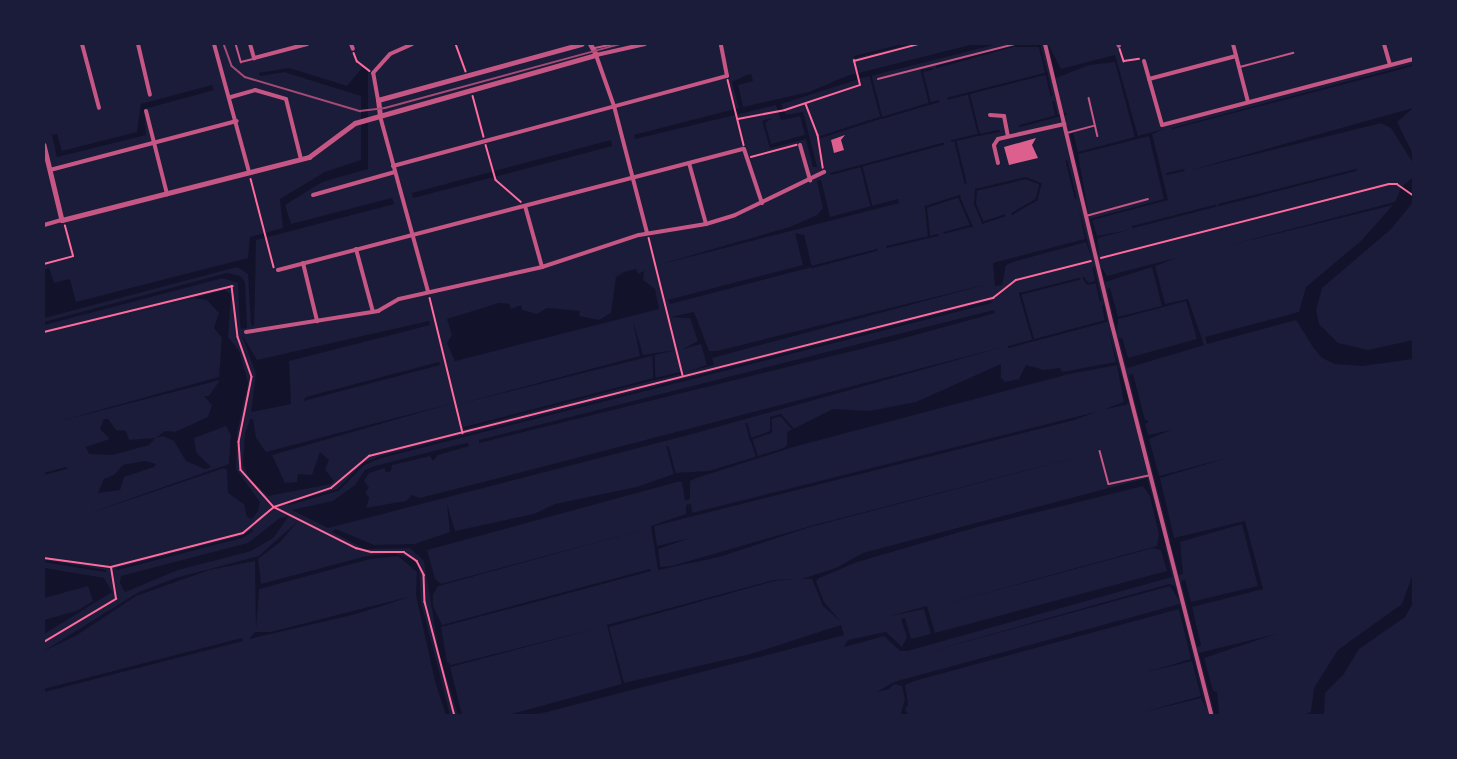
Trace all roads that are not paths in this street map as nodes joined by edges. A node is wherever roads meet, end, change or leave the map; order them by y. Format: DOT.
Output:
graph roads {
  1 [pos="82,44"];
  2 [pos="138,44"];
  3 [pos="214,44"];
  4 [pos="236,44"];
  5 [pos="250,44"];
  6 [pos="307,44"];
  7 [pos="412,44"];
  8 [pos="581,44"];
  9 [pos="614,44"];
  10 [pos="645,44"];
  11 [pos="721,44"];
  12 [pos="1015,44"];
  13 [pos="1045,44"];
  14 [pos="1233,44"];
  15 [pos="1384,44"];
  16 [pos="592,46"];
  17 [pos="1293,53"];
  18 [pos="596,55"];
  19 [pos="1236,56"];
  20 [pos="254,58"];
  21 [pos="1413,58"];
  22 [pos="1144,61"];
  23 [pos="1390,65"];
  24 [pos="1239,67"];
  25 [pos="878,79"];
  26 [pos="1149,79"];
  27 [pos="150,95"];
  28 [pos="231,97"];
  29 [pos="1089,98"];
  30 [pos="378,100"];
  31 [pos="1248,102"];
  32 [pos="614,106"];
  33 [pos="99,108"];
  34 [pos="146,111"];
  35 [pos="990,115"];
  36 [pos="380,116"];
  37 [pos="237,121"];
  38 [pos="1064,124"];
  39 [pos="1096,126"];
  40 [pos="1066,133"];
  41 [pos="1098,135"];
  42 [pos="1008,136"];
  43 [pos="154,143"];
  44 [pos="44,145"];
  45 [pos="800,145"];
  46 [pos="301,160"];
  47 [pos="689,163"];
  48 [pos="998,163"];
  49 [pos="393,166"];
  50 [pos="50,170"];
  51 [pos="395,172"];
  52 [pos="824,172"];
  53 [pos="249,174"];
  54 [pos="632,177"];
  55 [pos="810,181"];
  56 [pos="168,194"];
  57 [pos="313,195"];
  58 [pos="1148,199"];
  59 [pos="762,202"];
  60 [pos="525,206"];
  61 [pos="1085,216"];
  62 [pos="63,220"];
  63 [pos="706,224"];
  64 [pos="44,225"];
  65 [pos="648,233"];
  66 [pos="413,235"];
  67 [pos="356,249"];
  68 [pos="303,263"];
  69 [pos="542,267"];
  70 [pos="278,270"];
  71 [pos="428,292"];
  72 [pos="374,312"];
  73 [pos="317,321"];
  74 [pos="246,332"];
  75 [pos="1100,451"];
  76 [pos="1151,475"];
  77 [pos="1212,716"];
  1 -- 33 [label="street"];
  2 -- 27 [label="street"];
  3 -- 28 [label="street"];
  4 -- 20 [label="lane"];
  5 -- 20 [label="street"];
  6 -- 20 [label="street"];
  7 -- 30 [label="street"];
  8 -- 30 [label="street"];
  9 -- 16 [label="lane"];
  10 -- 18 [label="street"];
  11 -- 32 [label="street"];
  12 -- 25 [label="lane"];
  13 -- 38 [label="street"];
  14 -- 19 [label="street"];
  15 -- 23 [label="street"];
  16 -- 18 [label="street"];
  17 -- 24 [label="lane"];
  18 -- 32 [label="street"];
  18 -- 36 [label="street"];
  19 -- 24 [label="street"];
  19 -- 26 [label="street"];
  21 -- 23 [label="street"];
  22 -- 26 [label="street"];
  23 -- 31 [label="street"];
  24 -- 31 [label="street"];
  26 -- 31 [label="street"];
  28 -- 37 [label="street"];
  28 -- 46 [label="street"];
  29 -- 39 [label="lane"];
  30 -- 36 [label="street"];
  32 -- 49 [label="street"];
  32 -- 54 [label="street"];
  34 -- 43 [label="street"];
  35 -- 42 [label="street"];
  36 -- 46 [label="street"];
  36 -- 49 [label="street"];
  37 -- 43 [label="street"];
  37 -- 53 [label="street"];
  38 -- 40 [label="street"];
  38 -- 42 [label="street"];
  39 -- 40 [label="lane"];
  39 -- 41 [label="lane"];
  40 -- 61 [label="street"];
  42 -- 48 [label="street"];
  43 -- 50 [label="street"];
  43 -- 56 [label="street"];
  44 -- 50 [label="street"];
  45 -- 55 [label="street"];
  46 -- 53 [label="street"];
  47 -- 54 [label="street"];
  47 -- 59 [label="street"];
  47 -- 63 [label="street"];
  49 -- 51 [label="street"];
  50 -- 62 [label="street"];
  51 -- 57 [label="street"];
  51 -- 66 [label="street"];
  52 -- 55 [label="street"];
  53 -- 56 [label="street"];
  54 -- 60 [label="street"];
  54 -- 65 [label="street"];
  55 -- 59 [label="street"];
  56 -- 62 [label="street"];
  58 -- 61 [label="lane"];
  59 -- 63 [label="street"];
  60 -- 66 [label="street"];
  60 -- 69 [label="street"];
  61 -- 76 [label="street"];
  62 -- 64 [label="street"];
  63 -- 65 [label="street"];
  65 -- 69 [label="street"];
  66 -- 67 [label="street"];
  66 -- 71 [label="street"];
  67 -- 68 [label="street"];
  67 -- 72 [label="street"];
  68 -- 70 [label="street"];
  68 -- 73 [label="street"];
  69 -- 71 [label="street"];
  71 -- 72 [label="street"];
  72 -- 73 [label="street"];
  73 -- 74 [label="street"];
  75 -- 76 [label="lane"];
  76 -- 77 [label="street"];
}
